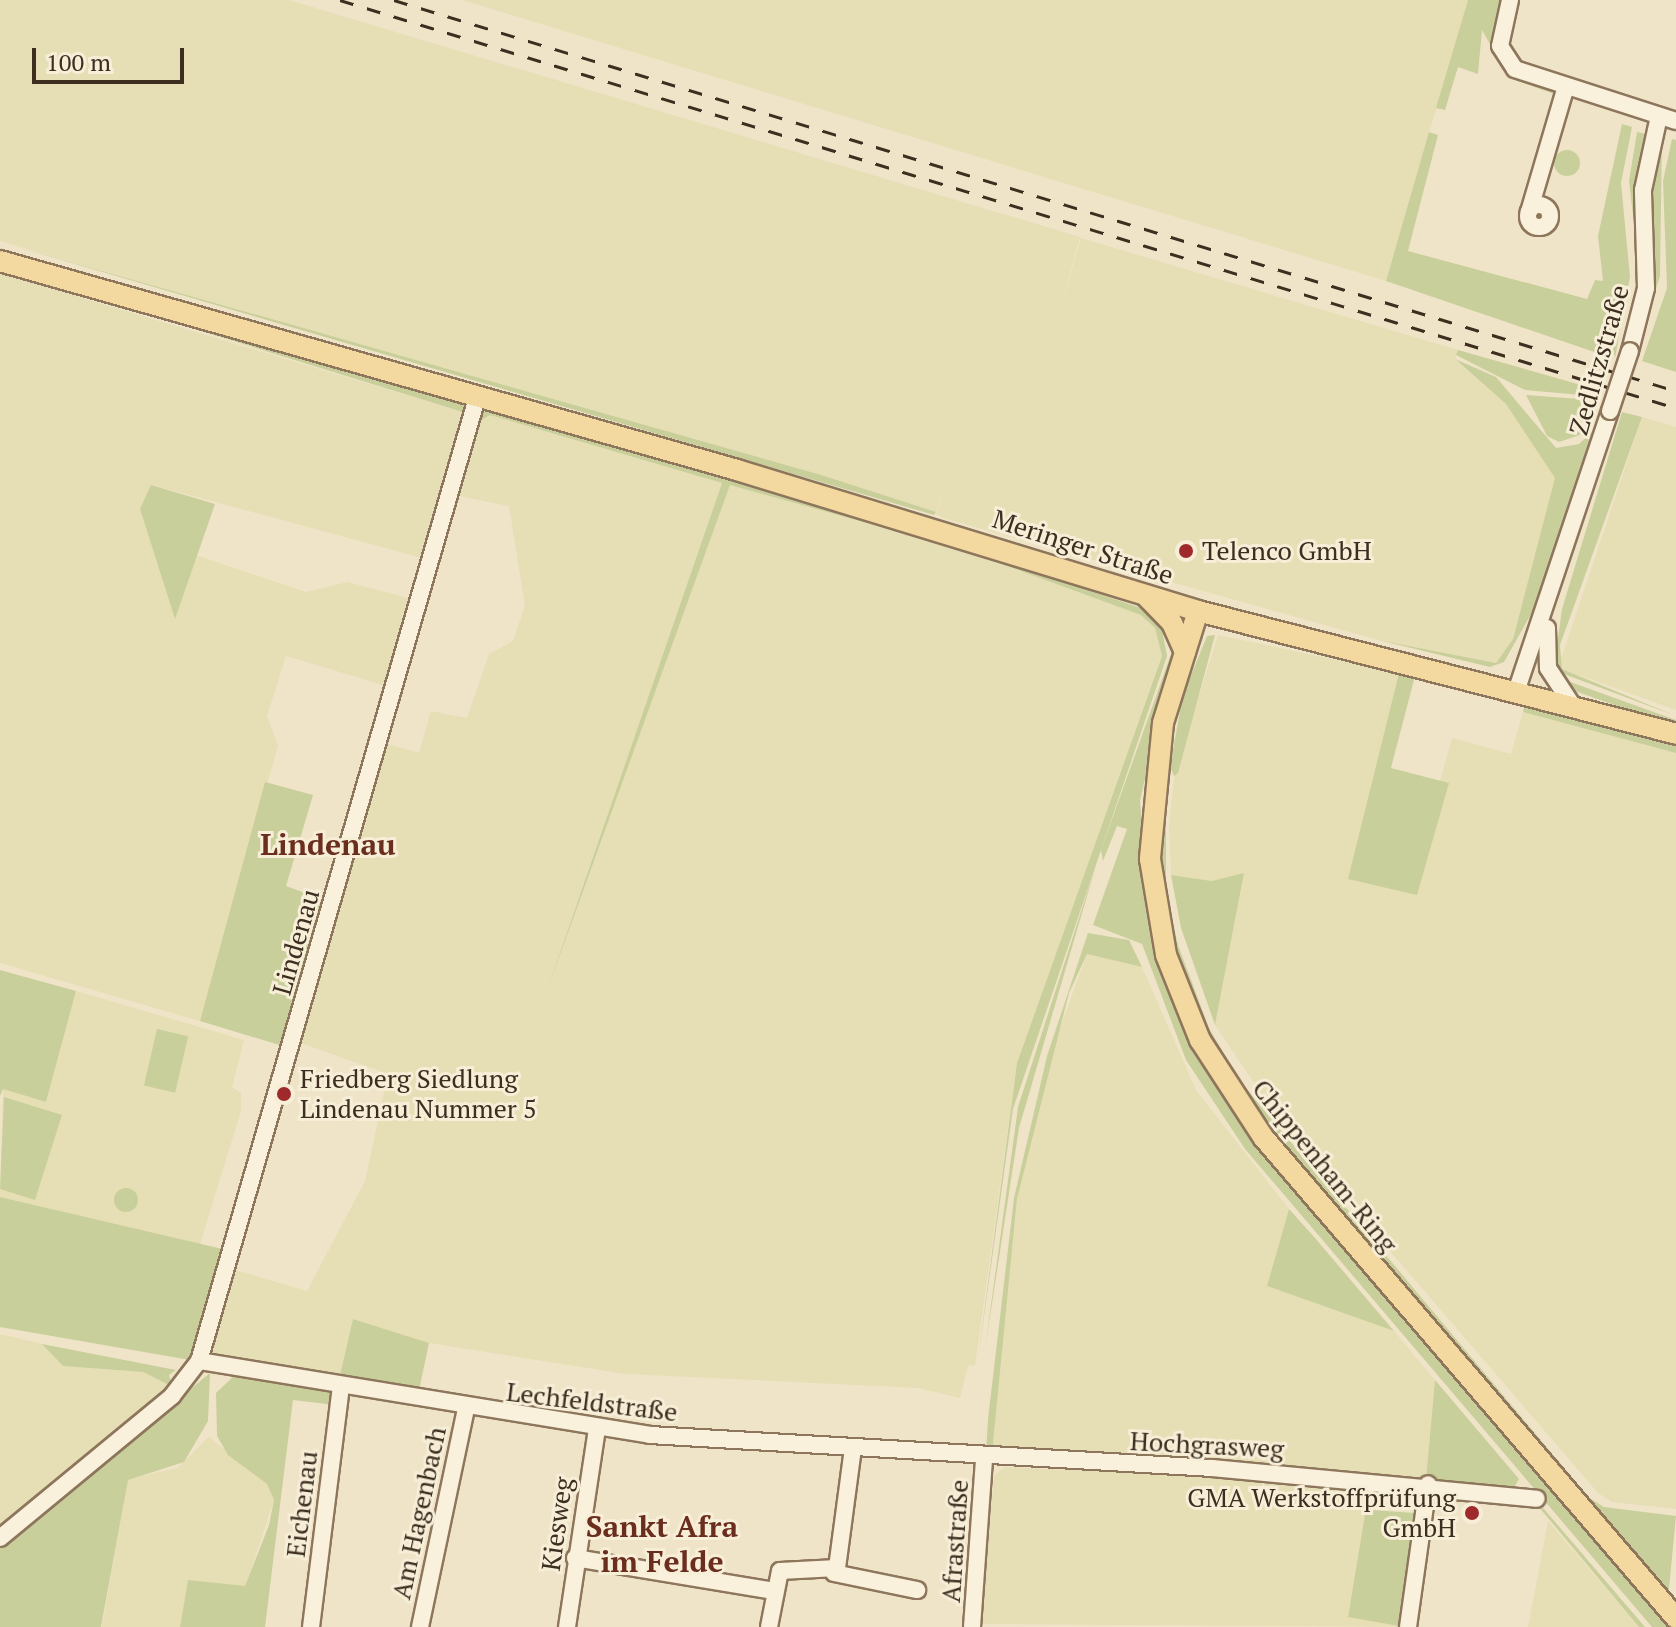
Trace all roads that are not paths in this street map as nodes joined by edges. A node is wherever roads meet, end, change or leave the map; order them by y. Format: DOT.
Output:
graph roads {
  1 [pos="1510,0"];
  2 [pos="1566,86"];
  3 [pos="1659,116"];
  4 [pos="1676,121"];
  5 [pos="1529,212"];
  6 [pos="0,261"];
  7 [pos="477,398"];
  8 [pos="1144,594"];
  9 [pos="1198,611"];
  10 [pos="1549,611"];
  11 [pos="1185,652"];
  12 [pos="1517,689"];
  13 [pos="1571,703"];
  14 [pos="1676,734"];
  15 [pos="199,1361"];
  16 [pos="341,1386"];
  17 [pos="466,1409"];
  18 [pos="597,1429"];
  19 [pos="853,1448"];
  20 [pos="984,1458"];
  21 [pos="1428,1484"];
  22 [pos="1537,1499"];
  23 [pos="0,1538"];
  24 [pos="575,1558"];
  25 [pos="834,1573"];
  26 [pos="917,1590"];
  27 [pos="774,1591"];
  28 [pos="1676,1618"];
  29 [pos="311,1627"];
  30 [pos="420,1627"];
  31 [pos="567,1627"];
  32 [pos="769,1627"];
  33 [pos="972,1627"];
  34 [pos="1408,1627"];
  1 -- 2 [label="street"];
  2 -- 3 [label="street"];
  2 -- 5 [label="street"];
  3 -- 4 [label="street"];
  3 -- 10 [label="street, Zedlitzstraße, bridge"];
  6 -- 7 [label="main road, Meringer Straße"];
  7 -- 8 [label="main road, Meringer Straße"];
  7 -- 15 [label="street, Lindenau"];
  8 -- 9 [label="main road, Meringer Straße"];
  8 -- 11 [label="main road"];
  9 -- 11 [label="main road, Chippenham-Ring"];
  9 -- 12 [label="main road, Meringer Straße"];
  10 -- 12 [label="street, Zedlitzstraße"];
  10 -- 13 [label="street, Zedlitzstraße"];
  11 -- 28 [label="main road, Chippenham-Ring"];
  12 -- 13 [label="main road, Meringer Straße"];
  13 -- 14 [label="main road, Meringer Straße"];
  15 -- 16 [label="street, Lechfeldstraße"];
  15 -- 23 [label="street"];
  16 -- 17 [label="street, Lechfeldstraße"];
  16 -- 29 [label="street, Eichenau"];
  17 -- 18 [label="street, Lechfeldstraße"];
  17 -- 30 [label="street, Am Hagenbach"];
  18 -- 19 [label="street, Lechfeldstraße"];
  18 -- 24 [label="street, Kiesweg"];
  19 -- 20 [label="street, Lechfeldstraße"];
  19 -- 25 [label="street"];
  20 -- 21 [label="street, Hochgrasweg"];
  20 -- 33 [label="street, Afrastraße"];
  21 -- 22 [label="street, Hochgrasweg"];
  21 -- 34 [label="street"];
  24 -- 27 [label="street"];
  24 -- 31 [label="street, Kiesweg"];
  25 -- 26 [label="street"];
  25 -- 27 [label="street"];
  27 -- 32 [label="street"];
}
